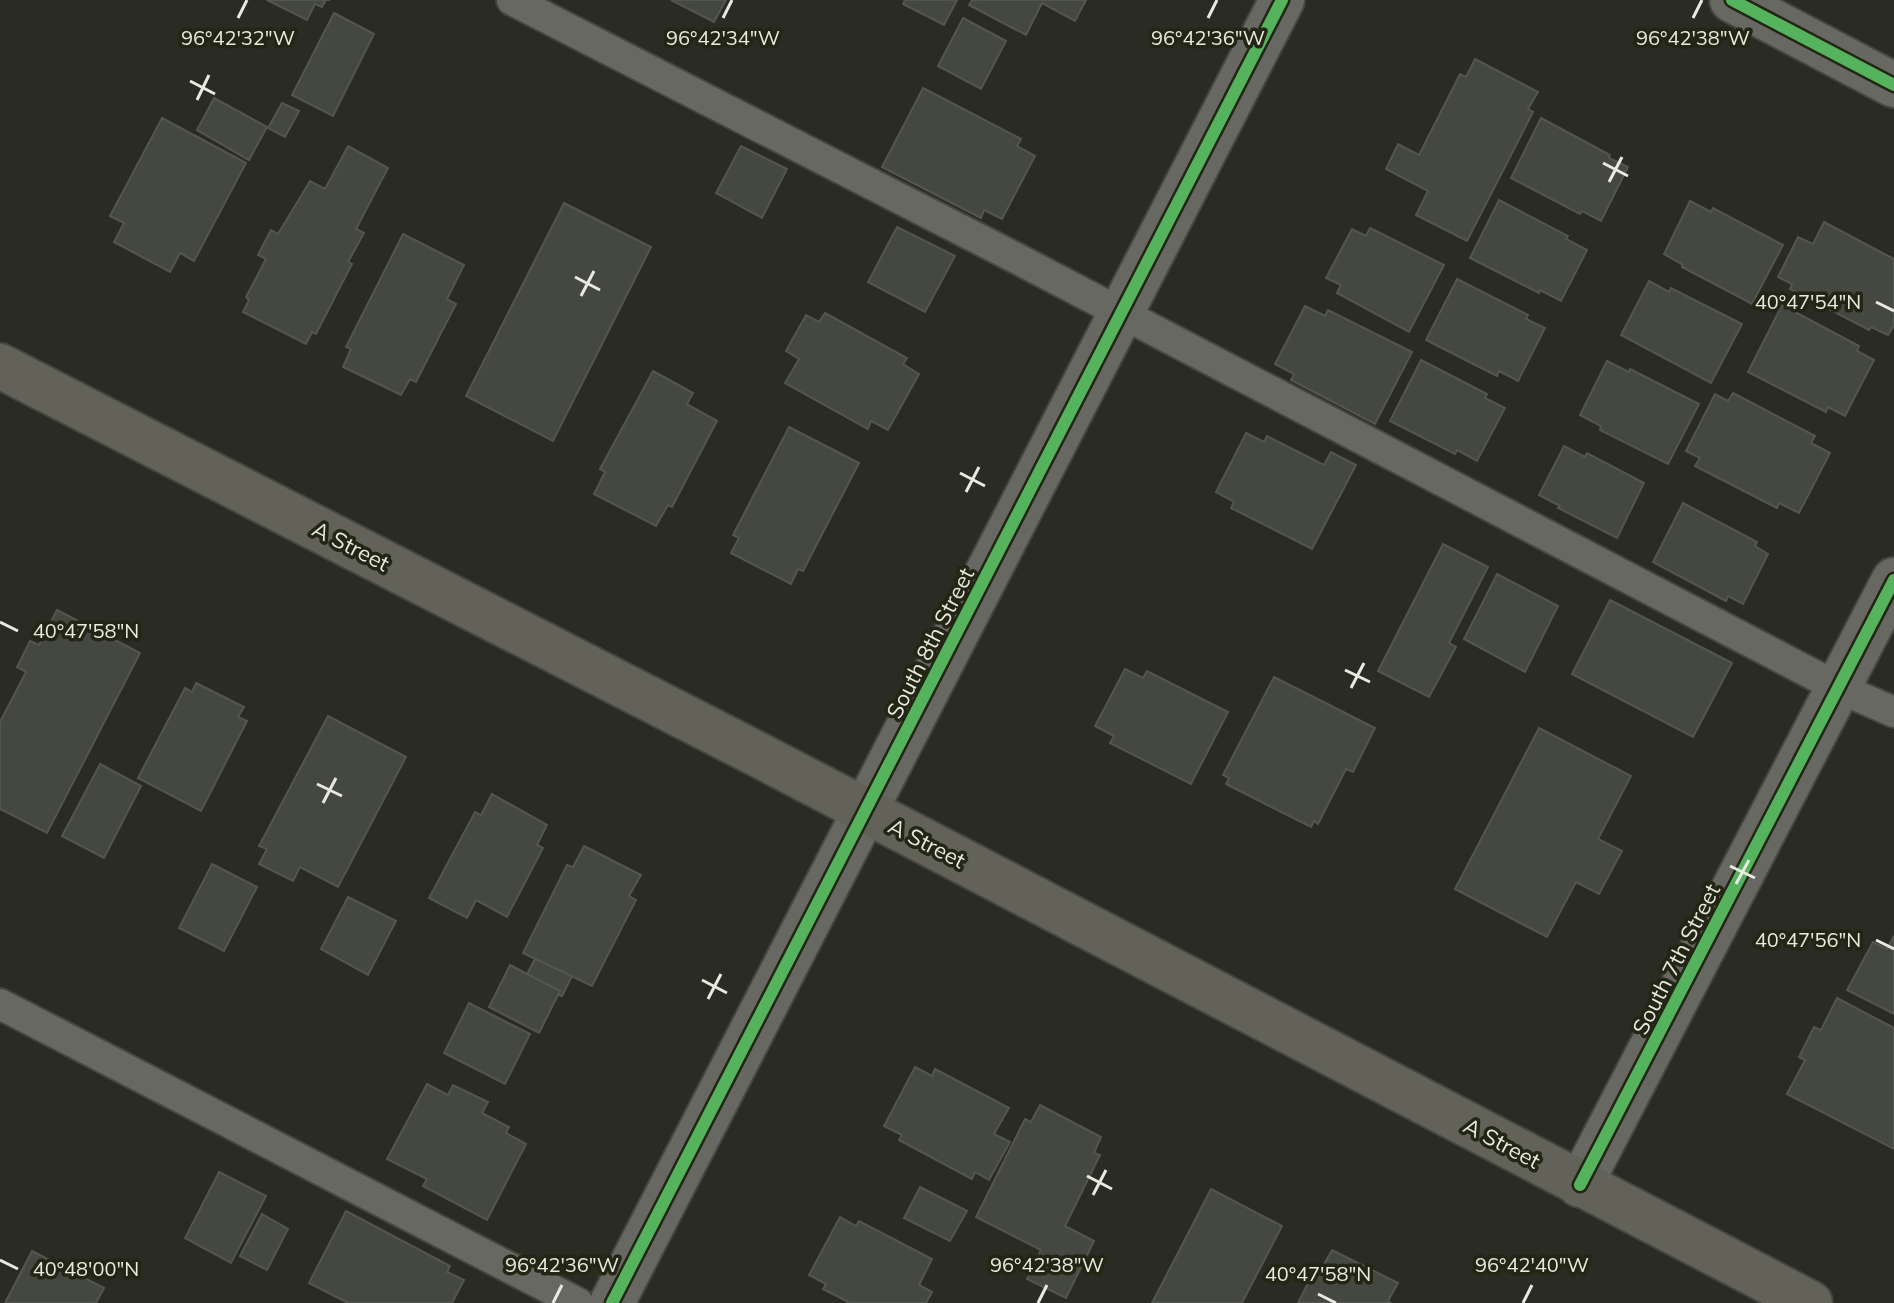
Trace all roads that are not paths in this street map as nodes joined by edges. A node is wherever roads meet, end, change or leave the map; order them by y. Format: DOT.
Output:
graph roads {
  1 [pos="512,0"];
  2 [pos="1282,0"];
  3 [pos="1732,0"];
  4 [pos="1894,85"];
  5 [pos="1119,314"];
  6 [pos="0,366"];
  7 [pos="1894,580"];
  8 [pos="1839,688"];
  9 [pos="1894,712"];
  10 [pos="866,812"];
  11 [pos="0,1004"];
  12 [pos="1580,1185"];
  13 [pos="578,1303"];
  14 [pos="612,1303"];
  15 [pos="1810,1303"];
  1 -- 5 [label="lane"];
  2 -- 5 [label="street, South 8th Street"];
  3 -- 4 [label="street"];
  5 -- 8 [label="lane"];
  5 -- 10 [label="street, South 8th Street"];
  6 -- 10 [label="main road, A Street"];
  7 -- 8 [label="street, South 7th Street"];
  8 -- 9 [label="lane"];
  8 -- 12 [label="street, South 7th Street"];
  10 -- 12 [label="main road, A Street"];
  10 -- 14 [label="street, South 8th Street"];
  11 -- 13 [label="lane"];
  12 -- 15 [label="main road, A Street"];
}
